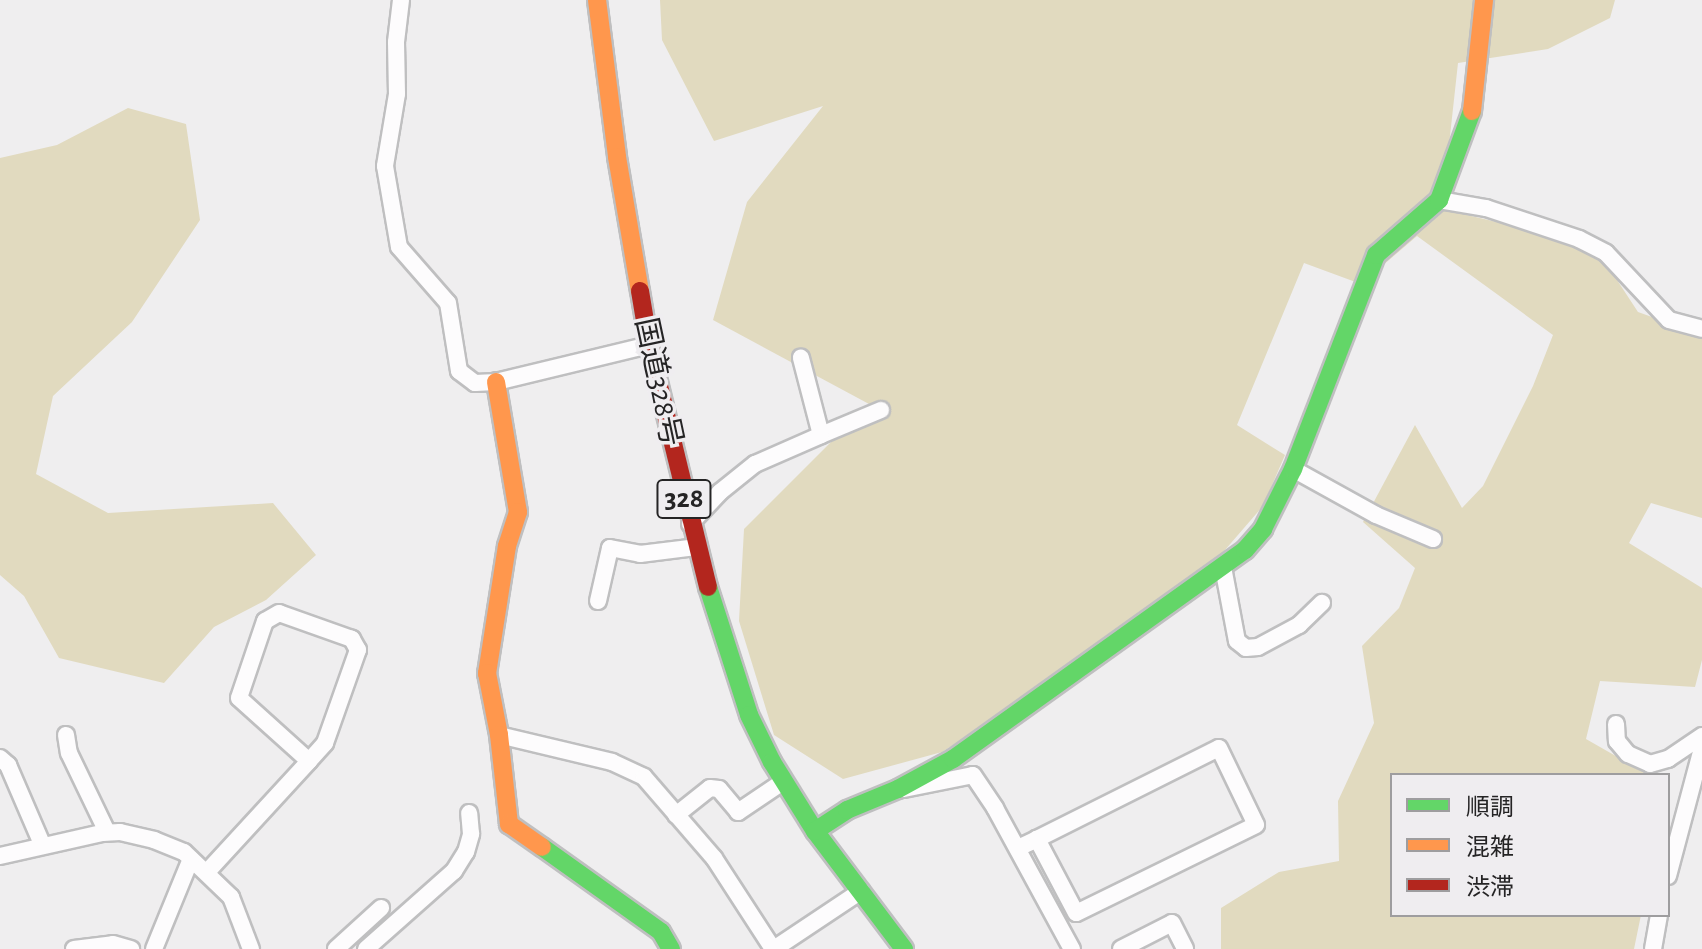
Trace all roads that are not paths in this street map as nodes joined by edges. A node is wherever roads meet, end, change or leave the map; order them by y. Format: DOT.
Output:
graph roads {
  1 [pos="401,0"];
  2 [pos="597,0"];
  3 [pos="1484,0"];
  4 [pos="1439,200"];
  5 [pos="1702,329"];
  6 [pos="649,345"];
  7 [pos="801,358"];
  8 [pos="496,382"];
  9 [pos="881,410"];
  10 [pos="821,435"];
  11 [pos="1293,469"];
  12 [pos="690,524"];
  13 [pos="1433,539"];
  14 [pos="696,547"];
  15 [pos="1223,567"];
  16 [pos="598,601"];
  17 [pos="1322,603"];
  18 [pos="1616,724"];
  19 [pos="66,735"];
  20 [pos="499,735"];
  21 [pos="1702,736"];
  22 [pos="1702,748"];
  23 [pos="0,758"];
  24 [pos="309,761"];
  25 [pos="784,781"];
  26 [pos="898,789"];
  27 [pos="469,813"];
  28 [pos="676,815"];
  29 [pos="815,831"];
  30 [pos="107,832"];
  31 [pos="1037,839"];
  32 [pos="42,844"];
  33 [pos="1018,848"];
  34 [pos="0,856"];
  35 [pos="191,859"];
  36 [pos="1670,868"];
  37 [pos="207,872"];
  38 [pos="861,891"];
  39 [pos="381,908"];
  40 [pos="1659,917"];
  41 [pos="74,949"];
  42 [pos="131,949"];
  43 [pos="154,949"];
  44 [pos="251,949"];
  45 [pos="336,949"];
  46 [pos="366,949"];
  47 [pos="671,949"];
  48 [pos="773,949"];
  49 [pos="904,949"];
  50 [pos="1072,949"];
  51 [pos="1121,949"];
  52 [pos="1185,949"];
  53 [pos="1653,949"];
  1 -- 8 [label="street"];
  2 -- 6 [label="main road, 国道328号 / 328"];
  3 -- 4 [label="main road"];
  4 -- 5 [label="street"];
  4 -- 11 [label="main road"];
  6 -- 8 [label="street"];
  6 -- 12 [label="main road, 国道328号 / 328"];
  7 -- 10 [label="street"];
  8 -- 20 [label="main road"];
  9 -- 10 [label="street"];
  10 -- 12 [label="street"];
  11 -- 13 [label="street"];
  11 -- 15 [label="main road"];
  12 -- 14 [label="main road, 国道328号 / 328"];
  14 -- 16 [label="street"];
  14 -- 25 [label="main road, 国道328号 / 328"];
  15 -- 17 [label="street"];
  15 -- 26 [label="main road"];
  18 -- 21 [label="street"];
  19 -- 30 [label="street"];
  20 -- 28 [label="street"];
  20 -- 47 [label="main road"];
  22 -- 36 [label="street"];
  23 -- 32 [label="street"];
  24 -- 24 [label="street"];
  24 -- 37 [label="street"];
  25 -- 28 [label="street"];
  25 -- 29 [label="main road, 国道328号 / 328"];
  26 -- 29 [label="main road"];
  26 -- 33 [label="street"];
  27 -- 46 [label="street"];
  28 -- 48 [label="street"];
  29 -- 38 [label="main road, 国道328号 / 328"];
  30 -- 32 [label="street"];
  30 -- 35 [label="street"];
  31 -- 31 [label="street"];
  31 -- 33 [label="street"];
  32 -- 34 [label="street"];
  33 -- 50 [label="street"];
  35 -- 37 [label="street"];
  35 -- 43 [label="street"];
  37 -- 44 [label="street"];
  38 -- 48 [label="street"];
  38 -- 49 [label="main road, 国道328号 / 328"];
  39 -- 45 [label="street"];
  40 -- 53 [label="street"];
  41 -- 42 [label="street"];
  51 -- 52 [label="street"];
}
